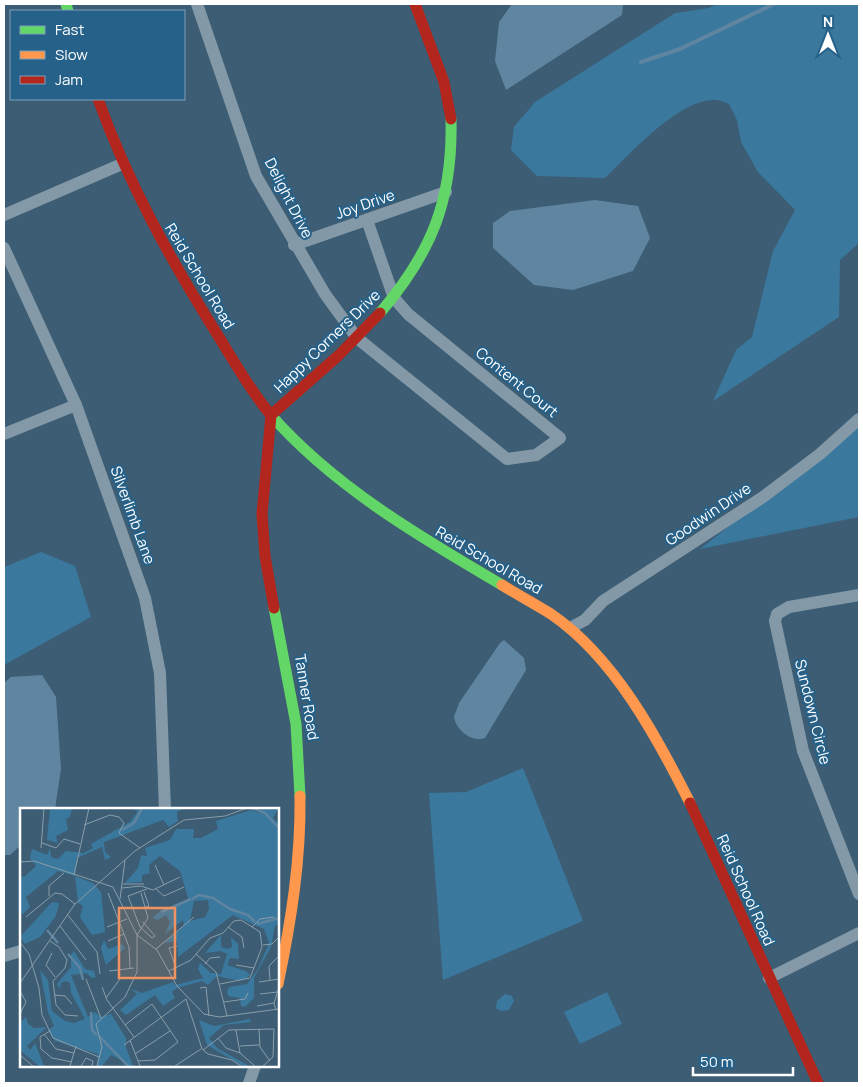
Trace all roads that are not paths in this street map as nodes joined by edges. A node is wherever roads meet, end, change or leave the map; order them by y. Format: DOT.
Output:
graph roads {
  1 [pos="197,4"];
  2 [pos="416,4"];
  3 [pos="98,100"];
  4 [pos="122,164"];
  5 [pos="446,192"];
  6 [pos="4,215"];
  7 [pos="367,220"];
  8 [pos="294,245"];
  9 [pos="4,248"];
  10 [pos="394,298"];
  11 [pos="357,338"];
  12 [pos="76,405"];
  13 [pos="271,415"];
  14 [pos="859,419"];
  15 [pos="4,434"];
  16 [pos="859,595"];
  17 [pos="570,628"];
  18 [pos="165,808"];
  19 [pos="859,894"];
  20 [pos="859,933"];
  21 [pos="20,951"];
  22 [pos="4,956"];
  23 [pos="279,978"];
  24 [pos="769,978"];
  25 [pos="255,1067"];
  26 [pos="249,1083"];
  27 [pos="818,1083"];
  1 -- 8 [label="street, Delight Drive"];
  2 -- 5 [label="street, Happy Corners Drive"];
  3 -- 4 [label="street, Reid School Road"];
  4 -- 6 [label="street"];
  4 -- 13 [label="street, Reid School Road"];
  5 -- 7 [label="street, Joy Drive"];
  5 -- 10 [label="street, Happy Corners Drive"];
  7 -- 8 [label="street, Joy Drive"];
  7 -- 10 [label="street, Content Court"];
  8 -- 11 [label="street, Delight Drive"];
  9 -- 12 [label="street, Silverlimb Lane"];
  10 -- 11 [label="street, Happy Corners Drive"];
  10 -- 11 [label="street, Content Court"];
  11 -- 13 [label="street, Happy Corners Drive"];
  12 -- 15 [label="street"];
  12 -- 18 [label="street, Silverlimb Lane"];
  13 -- 17 [label="street, Reid School Road"];
  13 -- 23 [label="street, Tanner Road"];
  14 -- 17 [label="street, Goodwin Drive"];
  16 -- 19 [label="street, Sundown Circle"];
  17 -- 24 [label="street, Reid School Road"];
  20 -- 24 [label="street"];
  21 -- 22 [label="street"];
  24 -- 27 [label="street, Reid School Road"];
  25 -- 26 [label="street"];
}
